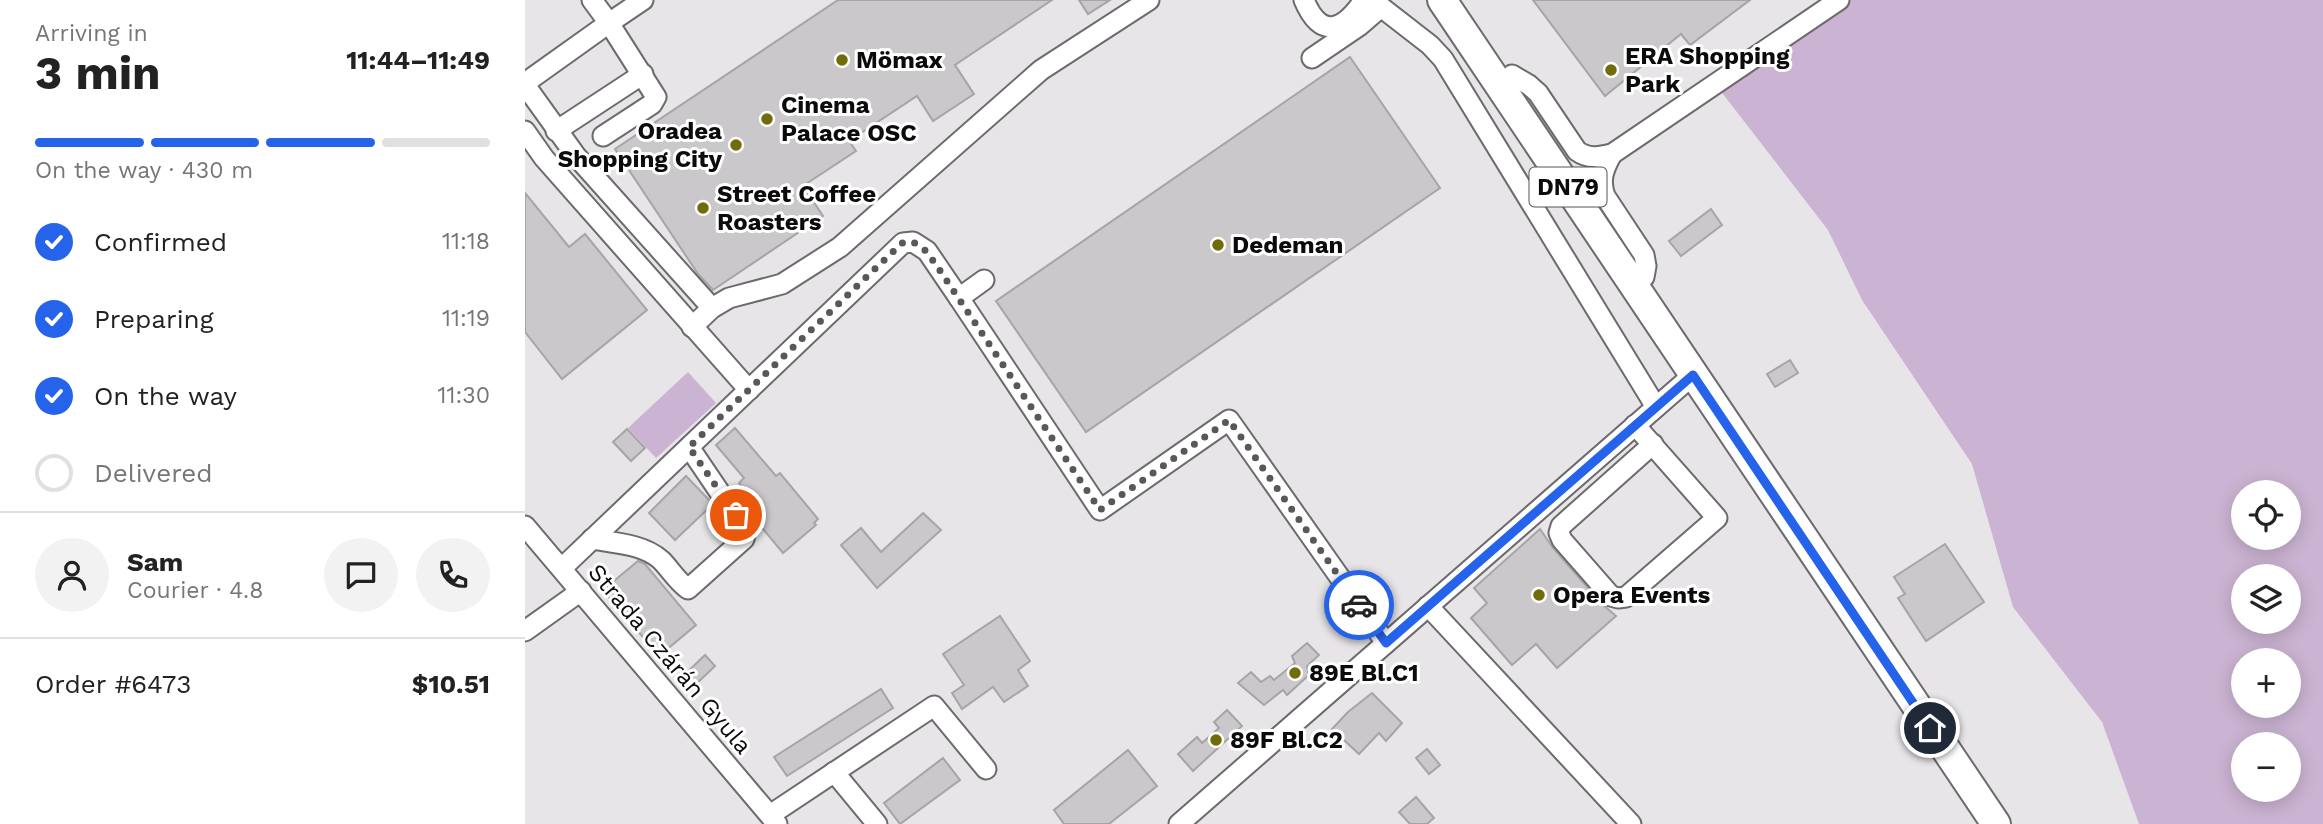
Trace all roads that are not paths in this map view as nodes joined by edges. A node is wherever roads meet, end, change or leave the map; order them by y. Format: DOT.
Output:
graph roads {
  1 [pos="592,0"];
  2 [pos="643,0"];
  3 [pos="1149,0"];
  4 [pos="1304,0"];
  5 [pos="1443,0"];
  6 [pos="1463,0"];
  7 [pos="1839,0"];
  8 [pos="1372,2"];
  9 [pos="609,23"];
  10 [pos="1312,58"];
  11 [pos="643,74"];
  12 [pos="1512,75"];
  13 [pos="525,84"];
  14 [pos="525,131"];
  15 [pos="556,131"];
  16 [pos="603,136"];
  17 [pos="1612,154"];
  18 [pos="1644,277"];
  19 [pos="984,280"];
  20 [pos="959,298"];
  21 [pos="712,308"];
  22 [pos="692,327"];
  23 [pos="1693,375"];
  24 [pos="749,390"];
  25 [pos="1656,407"];
  26 [pos="1635,425"];
  27 [pos="1653,444"];
  28 [pos="689,447"];
  29 [pos="525,526"];
  30 [pos="592,539"];
  31 [pos="562,568"];
  32 [pos="581,590"];
  33 [pos="1429,606"];
  34 [pos="525,631"];
  35 [pos="1386,643"];
  36 [pos="986,769"];
  37 [pos="834,772"];
  38 [pos="773,820"];
  39 [pos="877,824"];
  40 [pos="1179,824"];
  41 [pos="1631,824"];
  42 [pos="1996,824"];
  43 [pos="2015,824"];
  1 -- 9 [label="street"];
  2 -- 9 [label="street"];
  3 -- 21 [label="street"];
  4 -- 8 [label="street"];
  5 -- 23 [label="highway, DN79"];
  6 -- 12 [label="highway, DN79"];
  7 -- 17 [label="street"];
  8 -- 10 [label="street"];
  8 -- 25 [label="street"];
  9 -- 11 [label="street"];
  9 -- 13 [label="street"];
  11 -- 15 [label="street"];
  11 -- 16 [label="street"];
  12 -- 17 [label="street"];
  12 -- 18 [label="highway, DN79"];
  13 -- 15 [label="street"];
  14 -- 22 [label="street"];
  15 -- 21 [label="street"];
  17 -- 18 [label="street"];
  18 -- 43 [label="highway, DN79"];
  19 -- 20 [label="street"];
  20 -- 24 [label="street"];
  20 -- 35 [label="street"];
  21 -- 22 [label="street"];
  22 -- 24 [label="street"];
  23 -- 25 [label="street"];
  23 -- 42 [label="highway, DN79"];
  24 -- 28 [label="street"];
  25 -- 26 [label="street"];
  26 -- 27 [label="street"];
  26 -- 33 [label="street"];
  27 -- 27 [label="street"];
  28 -- 30 [label="street"];
  28 -- 30 [label="street"];
  29 -- 31 [label="street, Strada Czárán Gyula"];
  30 -- 31 [label="street"];
  31 -- 32 [label="street, Strada Czárán Gyula"];
  32 -- 34 [label="street"];
  32 -- 38 [label="street, Strada Czárán Gyula"];
  33 -- 35 [label="street"];
  33 -- 41 [label="street"];
  35 -- 40 [label="street"];
  36 -- 37 [label="street"];
  37 -- 38 [label="street"];
  37 -- 39 [label="street"];
}
